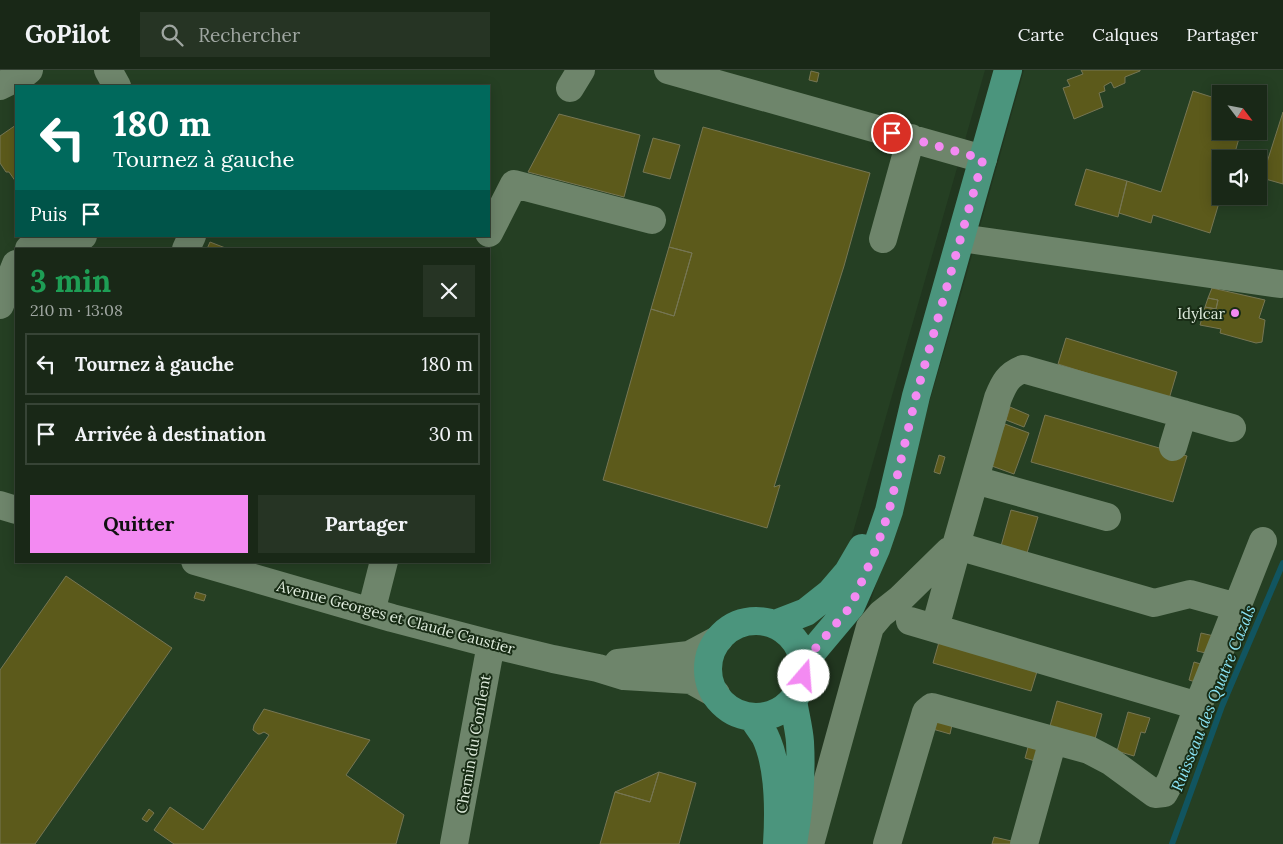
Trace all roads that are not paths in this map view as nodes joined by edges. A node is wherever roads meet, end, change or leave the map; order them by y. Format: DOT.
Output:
graph roads {
  1 [pos="29,70"];
  2 [pos="108,70"];
  3 [pos="668,70"];
  4 [pos="1008,70"];
  5 [pos="116,85"];
  6 [pos="0,86"];
  7 [pos="911,138"];
  8 [pos="983,159"];
  9 [pos="652,220"];
  10 [pos="490,231"];
  11 [pos="40,237"];
  12 [pos="81,237"];
  13 [pos="961,238"];
  14 [pos="884,239"];
  15 [pos="30,248"];
  16 [pos="58,248"];
  17 [pos="0,250"];
  18 [pos="15,258"];
  19 [pos="15,267"];
  20 [pos="1280,284"];
  21 [pos="0,305"];
  22 [pos="916,396"];
  23 [pos="1183,414"];
  24 [pos="1232,428"];
  25 [pos="1173,446"];
  26 [pos="975,480"];
  27 [pos="0,505"];
  28 [pos="15,510"];
  29 [pos="1107,517"];
  30 [pos="1263,541"];
  31 [pos="955,549"];
  32 [pos="202,563"];
  33 [pos="383,563"];
  34 [pos="1237,607"];
  35 [pos="371,612"];
  36 [pos="775,624"];
  37 [pos="719,639"];
  38 [pos="491,644"];
  39 [pos="804,662"];
  40 [pos="598,668"];
  41 [pos="716,694"];
  42 [pos="793,700"];
  43 [pos="1198,706"];
  44 [pos="752,717"];
  45 [pos="1053,740"];
  46 [pos="454,844"];
  47 [pos="777,844"];
  48 [pos="793,844"];
  49 [pos="810,844"];
  50 [pos="887,844"];
  51 [pos="1024,844"];
  1 -- 6 [label="street"];
  2 -- 5 [label="street"];
  3 -- 7 [label="street"];
  4 -- 8 [label="main road"];
  7 -- 8 [label="street"];
  7 -- 14 [label="street"];
  8 -- 13 [label="main road"];
  9 -- 10 [label="street"];
  11 -- 15 [label="street"];
  12 -- 16 [label="street"];
  13 -- 20 [label="street"];
  13 -- 22 [label="main road"];
  17 -- 18 [label="street"];
  19 -- 21 [label="street"];
  22 -- 36 [label="main road"];
  22 -- 39 [label="main road"];
  23 -- 24 [label="street"];
  23 -- 25 [label="street"];
  23 -- 26 [label="street"];
  26 -- 29 [label="street"];
  26 -- 31 [label="street"];
  27 -- 28 [label="street"];
  30 -- 34 [label="street"];
  31 -- 34 [label="street"];
  31 -- 43 [label="street"];
  31 -- 49 [label="street"];
  32 -- 35 [label="street, Avenue Georges et Claude Caustier"];
  33 -- 35 [label="street"];
  34 -- 43 [label="street"];
  35 -- 38 [label="street, Avenue Georges et Claude Caustier"];
  36 -- 37 [label="main road"];
  36 -- 39 [label="main road"];
  37 -- 40 [label="street, Avenue Georges et Claude Caustier"];
  37 -- 41 [label="main road"];
  38 -- 40 [label="street, Avenue Georges et Claude Caustier"];
  38 -- 46 [label="street, Chemin du Conflent"];
  39 -- 42 [label="main road"];
  40 -- 41 [label="street, Avenue Georges et Claude Caustier"];
  41 -- 44 [label="main road"];
  42 -- 44 [label="main road"];
  42 -- 48 [label="main road"];
  43 -- 45 [label="street"];
  44 -- 47 [label="main road"];
  45 -- 50 [label="street"];
  45 -- 51 [label="street"];
}
